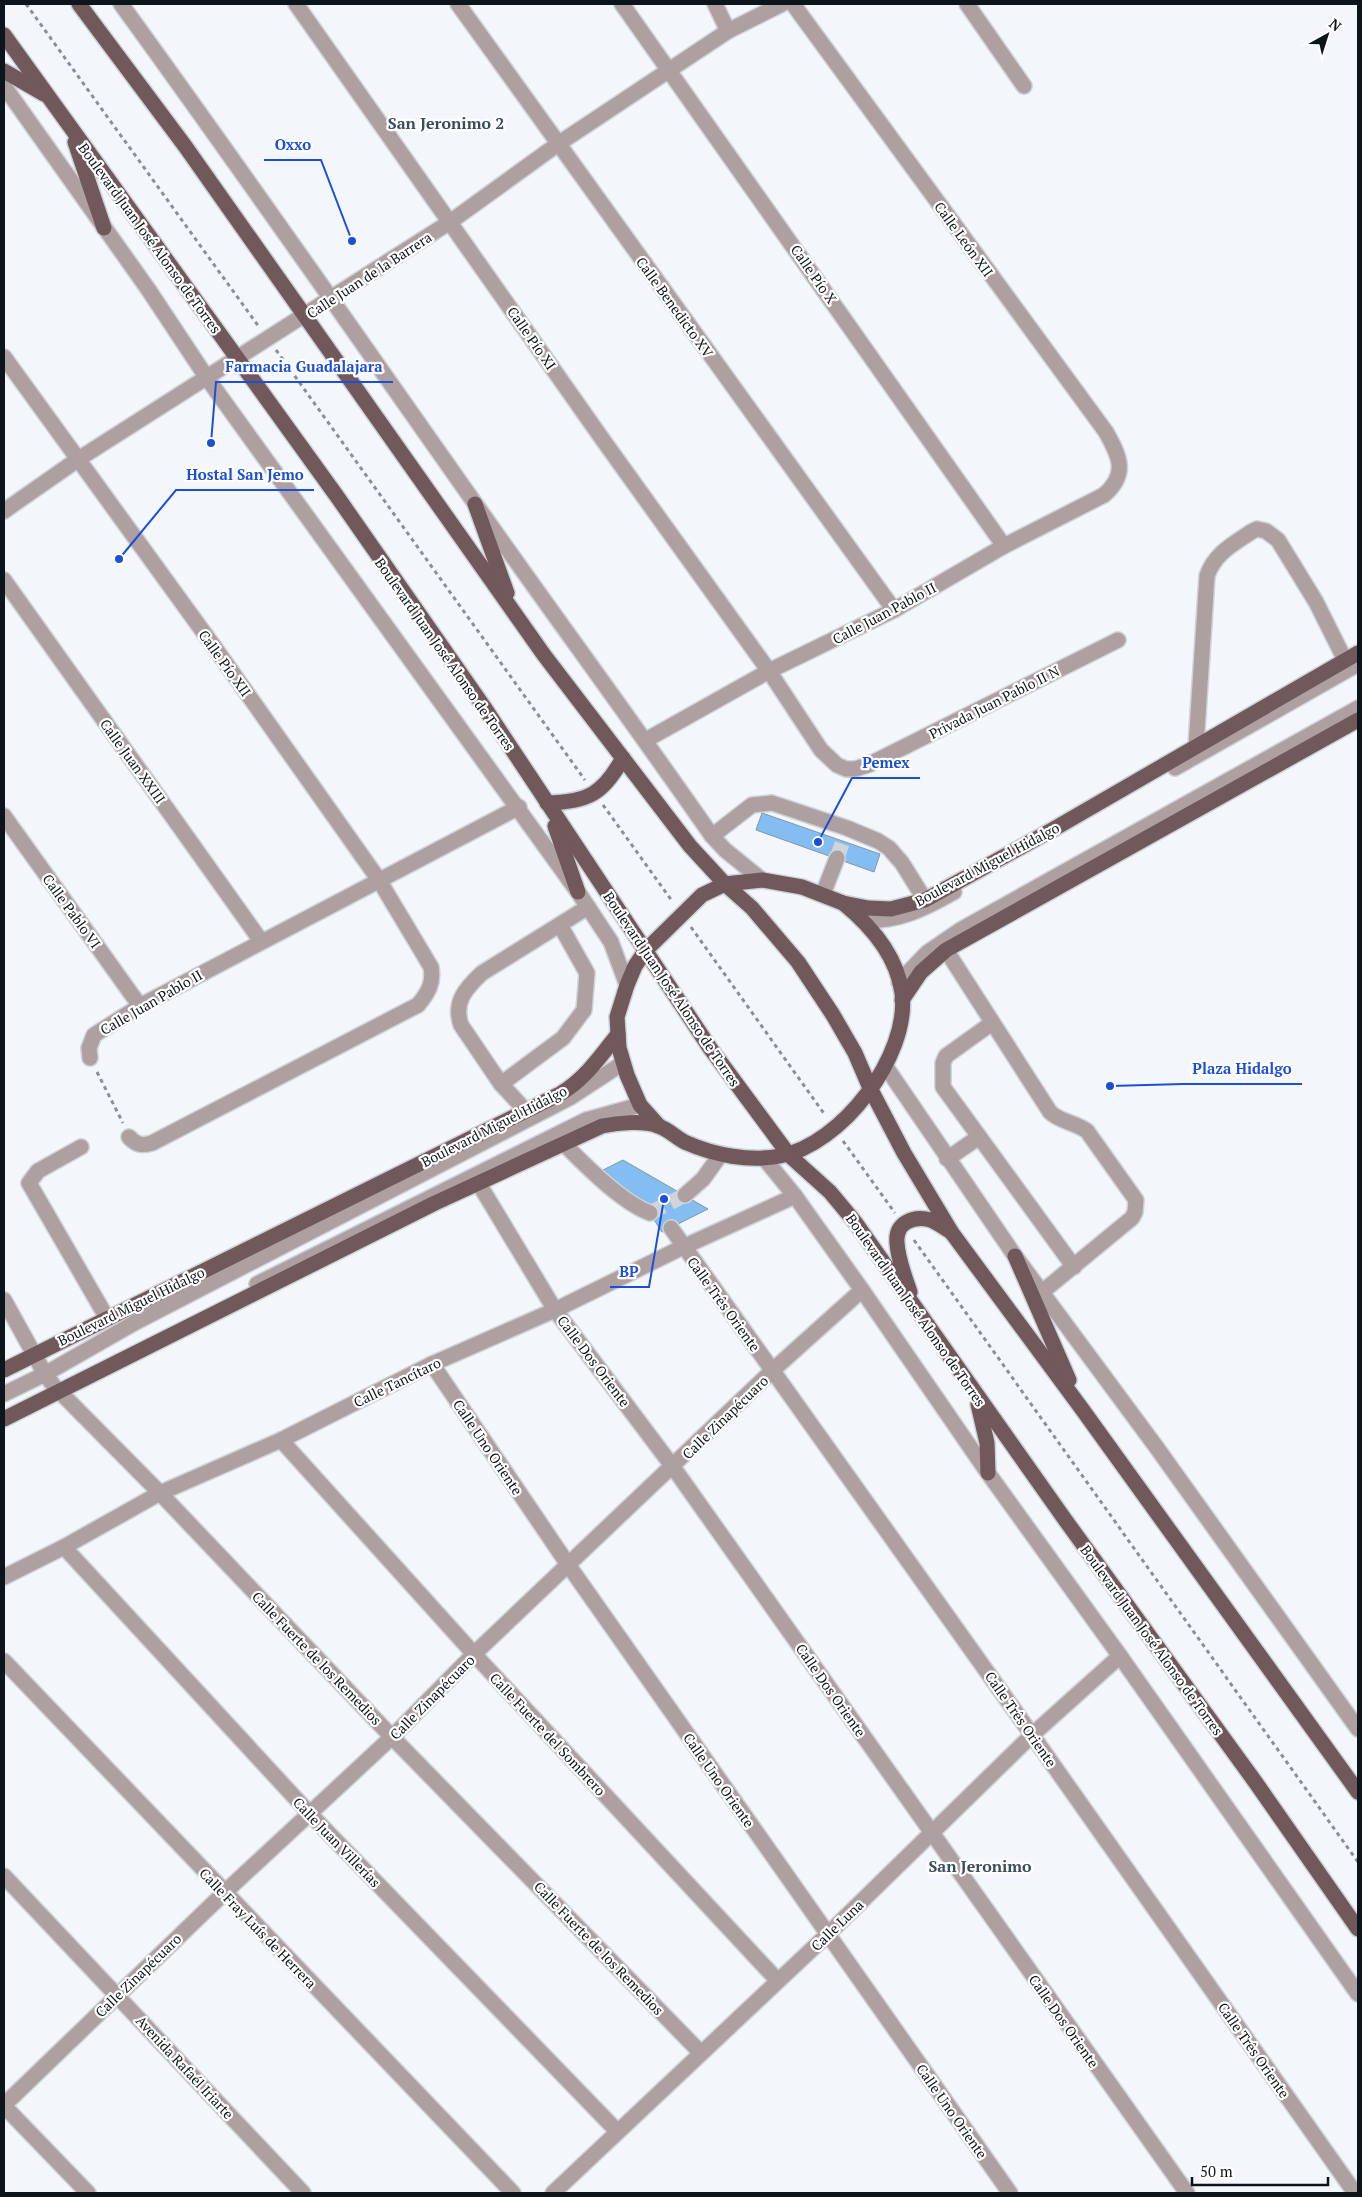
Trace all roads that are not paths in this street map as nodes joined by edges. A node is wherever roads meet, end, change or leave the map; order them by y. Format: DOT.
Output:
graph roads {
  1 [pos="79,4"];
  2 [pos="121,4"];
  3 [pos="296,4"];
  4 [pos="458,4"];
  5 [pos="622,4"];
  6 [pos="715,4"];
  7 [pos="782,4"];
  8 [pos="793,4"];
  9 [pos="967,4"];
  10 [pos="728,30"];
  11 [pos="4,35"];
  12 [pos="670,69"];
  13 [pos="4,71"];
  14 [pos="4,86"];
  15 [pos="1024,86"];
  16 [pos="48,97"];
  17 [pos="70,126"];
  18 [pos="558,144"];
  19 [pos="450,222"];
  20 [pos="104,228"];
  21 [pos="332,299"];
  22 [pos="305,316"];
  23 [pos="4,357"];
  24 [pos="238,358"];
  25 [pos="207,378"];
  26 [pos="78,460"];
  27 [pos="1117,480"];
  28 [pos="476,504"];
  29 [pos="4,511"];
  30 [pos="1004,546"];
  31 [pos="4,580"];
  32 [pos="894,610"];
  33 [pos="513,611"];
  34 [pos="1118,640"];
  35 [pos="1354,659"];
  36 [pos="769,671"];
  37 [pos="1358,708"];
  38 [pos="1358,720"];
  39 [pos="646,740"];
  40 [pos="1196,746"];
  41 [pos="623,758"];
  42 [pos="547,804"];
  43 [pos="519,807"];
  44 [pos="4,816"];
  45 [pos="712,836"];
  46 [pos="836,858"];
  47 [pos="380,880"];
  48 [pos="762,880"];
  49 [pos="725,884"];
  50 [pos="578,892"];
  51 [pos="823,894"];
  52 [pos="925,900"];
  53 [pos="842,904"];
  54 [pos="588,907"];
  55 [pos="864,921"];
  56 [pos="560,925"];
  57 [pos="262,941"];
  58 [pos="646,950"];
  59 [pos="946,950"];
  60 [pos="899,982"];
  61 [pos="626,985"];
  62 [pos="902,1000"];
  63 [pos="140,1006"];
  64 [pos="992,1022"];
  65 [pos="618,1034"];
  66 [pos="90,1058"];
  67 [pos="623,1062"];
  68 [pos="886,1067"];
  69 [pos="501,1084"];
  70 [pos="870,1088"];
  71 [pos="640,1105"];
  72 [pos="526,1111"];
  73 [pos="658,1125"];
  74 [pos="130,1136"];
  75 [pos="979,1137"];
  76 [pos="563,1143"];
  77 [pos="81,1147"];
  78 [pos="721,1154"];
  79 [pos="789,1154"];
  80 [pos="764,1158"];
  81 [pos="948,1158"];
  82 [pos="478,1184"];
  83 [pos="684,1195"];
  84 [pos="795,1196"];
  85 [pos="650,1213"];
  86 [pos="671,1228"];
  87 [pos="952,1233"];
  88 [pos="683,1247"];
  89 [pos="1015,1256"];
  90 [pos="1074,1267"];
  91 [pos="862,1290"];
  92 [pos="1042,1292"];
  93 [pos="4,1300"];
  94 [pos="915,1306"];
  95 [pos="555,1310"];
  96 [pos="108,1318"];
  97 [pos="34,1355"];
  98 [pos="432,1364"];
  99 [pos="4,1370"];
  100 [pos="773,1370"];
  101 [pos="53,1384"];
  102 [pos="975,1393"];
  103 [pos="4,1394"];
  104 [pos="1082,1409"];
  105 [pos="4,1411"];
  106 [pos="4,1420"];
  107 [pos="281,1440"];
  108 [pos="673,1466"];
  109 [pos="988,1474"];
  110 [pos="160,1493"];
  111 [pos="64,1547"];
  112 [pos="569,1566"];
  113 [pos="4,1577"];
  114 [pos="474,1654"];
  115 [pos="1120,1656"];
  116 [pos="4,1661"];
  117 [pos="1358,1729"];
  118 [pos="1032,1735"];
  119 [pos="392,1737"];
  120 [pos="1358,1792"];
  121 [pos="310,1814"];
  122 [pos="931,1832"];
  123 [pos="4,1876"];
  124 [pos="224,1893"];
  125 [pos="1358,1929"];
  126 [pos="827,1935"];
  127 [pos="778,1981"];
  128 [pos="1358,1994"];
  129 [pos="118,1995"];
  130 [pos="701,2053"];
  131 [pos="4,2106"];
  132 [pos="617,2131"];
  133 [pos="1358,2189"];
  134 [pos="88,2193"];
  135 [pos="303,2193"];
  136 [pos="513,2193"];
  137 [pos="552,2193"];
  138 [pos="1010,2193"];
  139 [pos="1187,2193"];
  140 [pos="1354,2193"];
  1 -- 22 [label="main road"];
  2 -- 21 [label="street"];
  3 -- 19 [label="street, Calle Pío XI"];
  4 -- 18 [label="street, Calle Benedicto XV"];
  5 -- 12 [label="street, Calle Pío X"];
  6 -- 10 [label="street"];
  7 -- 10 [label="street, Calle Juan de la Barrera"];
  8 -- 27 [label="street, Calle León XII"];
  9 -- 15 [label="street"];
  10 -- 12 [label="street, Calle Juan de la Barrera"];
  11 -- 16 [label="main road, Boulevard Juan José Alonso de Torres"];
  12 -- 18 [label="street, Calle Juan de la Barrera"];
  12 -- 30 [label="street, Calle Pío X"];
  13 -- 16 [label="main road"];
  14 -- 20 [label="street, Boulevard Juan José Alonso de Torres"];
  16 -- 17 [label="main road, Boulevard Juan José Alonso de Torres"];
  17 -- 20 [label="main road"];
  17 -- 24 [label="main road, Boulevard Juan José Alonso de Torres"];
  18 -- 19 [label="street, Calle Juan de la Barrera"];
  18 -- 32 [label="street, Calle Benedicto XV"];
  19 -- 21 [label="street, Calle Juan de la Barrera"];
  19 -- 36 [label="street, Calle Pío XI"];
  20 -- 25 [label="street, Boulevard Juan José Alonso de Torres"];
  21 -- 22 [label="street, Calle Juan de la Barrera"];
  21 -- 28 [label="street"];
  22 -- 24 [label="street, Calle Juan de la Barrera"];
  22 -- 33 [label="main road"];
  23 -- 26 [label="street, Calle Pío XII"];
  24 -- 25 [label="street, Calle Juan de la Barrera"];
  24 -- 42 [label="main road, Boulevard Juan José Alonso de Torres"];
  25 -- 26 [label="street, Calle Juan de la Barrera"];
  25 -- 43 [label="street, Boulevard Juan José Alonso de Torres"];
  26 -- 29 [label="street, Calle Juan de la Barrera"];
  26 -- 47 [label="street, Calle Pío XII"];
  27 -- 30 [label="street, Calle Juan Pablo II"];
  28 -- 33 [label="main road"];
  28 -- 39 [label="street"];
  30 -- 32 [label="street, Calle Juan Pablo II"];
  31 -- 57 [label="street, Calle Juan XXIII"];
  32 -- 36 [label="street, Calle Juan Pablo II"];
  33 -- 41 [label="main road"];
  34 -- 36 [label="street, Privada Juan Pablo II N"];
  35 -- 40 [label="main road, Boulevard Miguel Hidalgo"];
  35 -- 40 [label="street"];
  35 -- 55 [label="street"];
  36 -- 39 [label="street, Calle Juan Pablo II"];
  37 -- 60 [label="street"];
  38 -- 59 [label="main road"];
  39 -- 45 [label="street"];
  40 -- 52 [label="main road, Boulevard Miguel Hidalgo"];
  41 -- 42 [label="main road"];
  41 -- 49 [label="main road"];
  42 -- 50 [label="main road"];
  42 -- 58 [label="main road, Boulevard Juan José Alonso de Torres"];
  43 -- 47 [label="street, Calle Juan Pablo II"];
  43 -- 50 [label="street, Boulevard Juan José Alonso de Torres"];
  44 -- 63 [label="street, Calle Pablo VI"];
  45 -- 48 [label="street"];
  45 -- 52 [label="street"];
  46 -- 51 [label="street"];
  47 -- 57 [label="street, Calle Juan Pablo II"];
  47 -- 74 [label="street, Calle Pío XII"];
  48 -- 49 [label="main road, Boulevard Miguel Hidalgo"];
  48 -- 51 [label="main road, Boulevard Miguel Hidalgo"];
  49 -- 58 [label="main road, Boulevard Miguel Hidalgo"];
  49 -- 70 [label="main road"];
  50 -- 54 [label="street, Boulevard Juan José Alonso de Torres"];
  51 -- 53 [label="main road, Boulevard Miguel Hidalgo"];
  52 -- 53 [label="main road, Boulevard Miguel Hidalgo"];
  53 -- 55 [label="main road"];
  54 -- 56 [label="street"];
  54 -- 61 [label="street, Boulevard Juan José Alonso de Torres"];
  55 -- 60 [label="main road"];
  56 -- 69 [label="street"];
  56 -- 69 [label="street"];
  57 -- 63 [label="street, Calle Juan Pablo II"];
  58 -- 61 [label="main road, Boulevard Miguel Hidalgo"];
  58 -- 79 [label="main road, Boulevard Juan José Alonso de Torres"];
  59 -- 62 [label="main road"];
  59 -- 64 [label="street"];
  60 -- 62 [label="main road"];
  61 -- 65 [label="main road, Boulevard Miguel Hidalgo"];
  62 -- 68 [label="main road"];
  63 -- 66 [label="street, Calle Juan Pablo II"];
  64 -- 75 [label="street"];
  64 -- 90 [label="street"];
  65 -- 67 [label="main road"];
  65 -- 72 [label="main road, Boulevard Miguel Hidalgo"];
  67 -- 71 [label="main road"];
  67 -- 101 [label="street"];
  68 -- 70 [label="main road"];
  68 -- 81 [label="street"];
  69 -- 72 [label="street"];
  70 -- 79 [label="main road"];
  70 -- 87 [label="main road"];
  71 -- 73 [label="main road"];
  71 -- 101 [label="street"];
  72 -- 96 [label="main road, Boulevard Miguel Hidalgo"];
  73 -- 76 [label="main road"];
  73 -- 78 [label="main road"];
  75 -- 81 [label="street"];
  75 -- 90 [label="street"];
  76 -- 82 [label="main road"];
  76 -- 85 [label="street"];
  77 -- 96 [label="street"];
  78 -- 80 [label="main road"];
  78 -- 83 [label="street"];
  79 -- 80 [label="main road"];
  79 -- 94 [label="main road, Boulevard Juan José Alonso de Torres"];
  80 -- 84 [label="street"];
  81 -- 89 [label="street"];
  82 -- 95 [label="street, Calle Dos Oriente"];
  82 -- 101 [label="main road"];
  84 -- 88 [label="street, Calle Tancítaro"];
  84 -- 91 [label="street"];
  86 -- 88 [label="street, Calle Três Oriente"];
  87 -- 94 [label="main road"];
  87 -- 104 [label="main road"];
  88 -- 95 [label="street, Calle Tancítaro"];
  88 -- 100 [label="street, Calle Três Oriente"];
  89 -- 92 [label="street"];
  89 -- 104 [label="main road"];
  90 -- 92 [label="street"];
  91 -- 100 [label="street, Calle Zinapécuaro"];
  91 -- 109 [label="street"];
  92 -- 117 [label="street"];
  93 -- 97 [label="street, Calle Fuerte de los Remedios"];
  94 -- 102 [label="main road, Boulevard Juan José Alonso de Torres"];
  95 -- 98 [label="street, Calle Tancítaro"];
  95 -- 108 [label="street, Calle Dos Oriente"];
  96 -- 97 [label="main road, Boulevard Miguel Hidalgo"];
  97 -- 99 [label="main road, Boulevard Miguel Hidalgo"];
  97 -- 101 [label="street, Calle Fuerte de los Remedios"];
  98 -- 107 [label="street, Calle Tancítaro"];
  98 -- 112 [label="street, Calle Uno Oriente"];
  100 -- 108 [label="street, Calle Zinapécuaro"];
  100 -- 118 [label="street, Calle Três Oriente"];
  101 -- 103 [label="street"];
  101 -- 105 [label="street"];
  101 -- 106 [label="main road"];
  101 -- 110 [label="street, Calle Fuerte de los Remedios"];
  102 -- 109 [label="main road"];
  102 -- 125 [label="main road, Boulevard Juan José Alonso de Torres"];
  104 -- 120 [label="main road"];
  107 -- 110 [label="street, Calle Tancítaro"];
  107 -- 114 [label="street, Calle Fuerte del Sombrero"];
  108 -- 112 [label="street, Calle Zinapécuaro"];
  108 -- 122 [label="street, Calle Dos Oriente"];
  109 -- 115 [label="street"];
  110 -- 111 [label="street, Calle Tancítaro"];
  110 -- 119 [label="street, Calle Fuerte de los Remedios"];
  111 -- 113 [label="street, Calle Tancítaro"];
  111 -- 121 [label="street, Calle Juan Villerías"];
  112 -- 114 [label="street, Calle Zinapécuaro"];
  112 -- 126 [label="street, Calle Uno Oriente"];
  114 -- 119 [label="street, Calle Zinapécuaro"];
  114 -- 127 [label="street, Calle Fuerte del Sombrero"];
  115 -- 118 [label="street, Calle Luna"];
  115 -- 128 [label="street"];
  116 -- 124 [label="street, Calle Fray Luís de Herrera"];
  118 -- 122 [label="street, Calle Luna"];
  118 -- 140 [label="street, Calle Três Oriente"];
  119 -- 121 [label="street, Calle Zinapécuaro"];
  119 -- 130 [label="street, Calle Fuerte de los Remedios"];
  121 -- 124 [label="street, Calle Zinapécuaro"];
  121 -- 132 [label="street, Calle Juan Villerías"];
  122 -- 126 [label="street, Calle Luna"];
  122 -- 139 [label="street, Calle Dos Oriente"];
  123 -- 129 [label="street, Avenida Rafaél Iriarte"];
  124 -- 129 [label="street, Calle Zinapécuaro"];
  124 -- 136 [label="street, Calle Fray Luís de Herrera"];
  126 -- 127 [label="street, Calle Luna"];
  126 -- 138 [label="street, Calle Uno Oriente"];
  127 -- 130 [label="street, Calle Luna"];
  129 -- 131 [label="street, Calle Zinapécuaro"];
  129 -- 135 [label="street, Avenida Rafaél Iriarte"];
  130 -- 132 [label="street, Calle Luna"];
  131 -- 134 [label="street"];
  132 -- 137 [label="street, Calle Luna"];
  133 -- 140 [label="street"];
}
